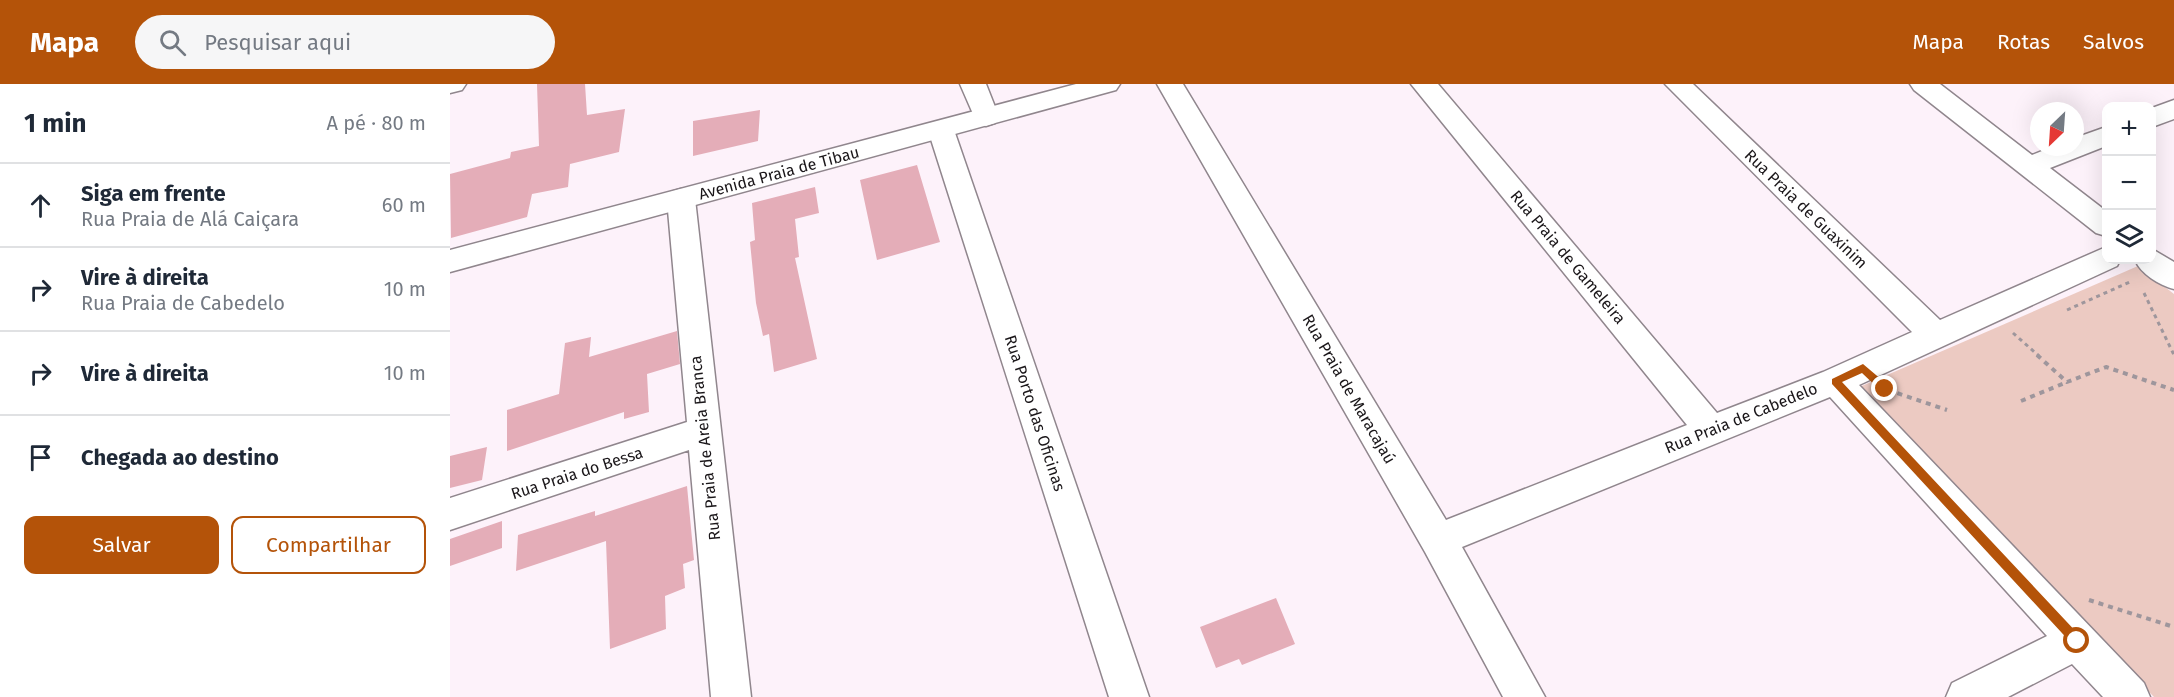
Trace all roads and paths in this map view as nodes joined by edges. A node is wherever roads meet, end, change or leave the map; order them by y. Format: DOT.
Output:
graph roads {
  1 [pos="973,84"];
  2 [pos="1107,84"];
  3 [pos="1170,84"];
  4 [pos="1425,84"];
  5 [pos="1678,84"];
  6 [pos="1923,84"];
  7 [pos="2174,109"];
  8 [pos="2156,116"];
  9 [pos="986,117"];
  10 [pos="942,130"];
  11 [pos="2102,138"];
  12 [pos="2030,166"];
  13 [pos="681,199"];
  14 [pos="2102,223"];
  15 [pos="2102,260"];
  16 [pos="450,261"];
  17 [pos="2144,269"];
  18 [pos="2174,278"];
  19 [pos="2142,288"];
  20 [pos="2065,311"];
  21 [pos="2023,329"];
  22 [pos="2013,333"];
  23 [pos="1934,334"];
  24 [pos="2002,338"];
  25 [pos="2174,355"];
  26 [pos="1835,381"];
  27 [pos="2067,382"];
  28 [pos="1896,384"];
  29 [pos="1885,389"];
  30 [pos="2174,390"];
  31 [pos="1879,392"];
  32 [pos="2021,401"];
  33 [pos="1947,410"];
  34 [pos="1712,430"];
  35 [pos="704,431"];
  36 [pos="450,514"];
  37 [pos="1438,540"];
  38 [pos="2087,600"];
  39 [pos="2174,627"];
  40 [pos="2077,641"];
  41 [pos="731,697"];
  42 [pos="1129,697"];
  43 [pos="1525,697"];
  44 [pos="1966,697"];
  45 [pos="2130,697"];
  1 -- 9 [label="street"];
  2 -- 9 [label="street, Avenida Praia de Tibau"];
  3 -- 37 [label="street, Rua Praia de Maracajaú"];
  4 -- 34 [label="street, Rua Praia de Gameleira"];
  5 -- 23 [label="street, Rua Praia de Guaxinim"];
  6 -- 12 [label="street"];
  7 -- 8 [label="street"];
  9 -- 10 [label="street, Avenida Praia de Tibau"];
  10 -- 13 [label="street, Avenida Praia de Tibau"];
  10 -- 42 [label="street, Rua Porto das Oficinas"];
  11 -- 12 [label="street"];
  12 -- 14 [label="street"];
  13 -- 16 [label="street, Avenida Praia de Tibau"];
  13 -- 35 [label="street, Rua Praia de Areia Branca"];
  15 -- 23 [label="street, Rua Praia de Cabedelo"];
  17 -- 18 [label="street"];
  17 -- 20 [label="path"];
  19 -- 25 [label="path"];
  21 -- 22 [label="path"];
  22 -- 24 [label="path"];
  22 -- 27 [label="path"];
  23 -- 26 [label="street, Rua Praia de Cabedelo"];
  26 -- 34 [label="street, Rua Praia de Cabedelo"];
  26 -- 40 [label="street"];
  27 -- 30 [label="path"];
  27 -- 32 [label="path"];
  28 -- 29 [label="path"];
  29 -- 31 [label="path"];
  29 -- 33 [label="path"];
  34 -- 37 [label="street, Rua Praia de Cabedelo"];
  35 -- 36 [label="street, Rua Praia do Bessa"];
  35 -- 41 [label="street, Rua Praia de Areia Branca"];
  37 -- 43 [label="street, Rua Praia de Maracajaú"];
  38 -- 39 [label="path"];
  40 -- 44 [label="street"];
  40 -- 45 [label="street"];
}
